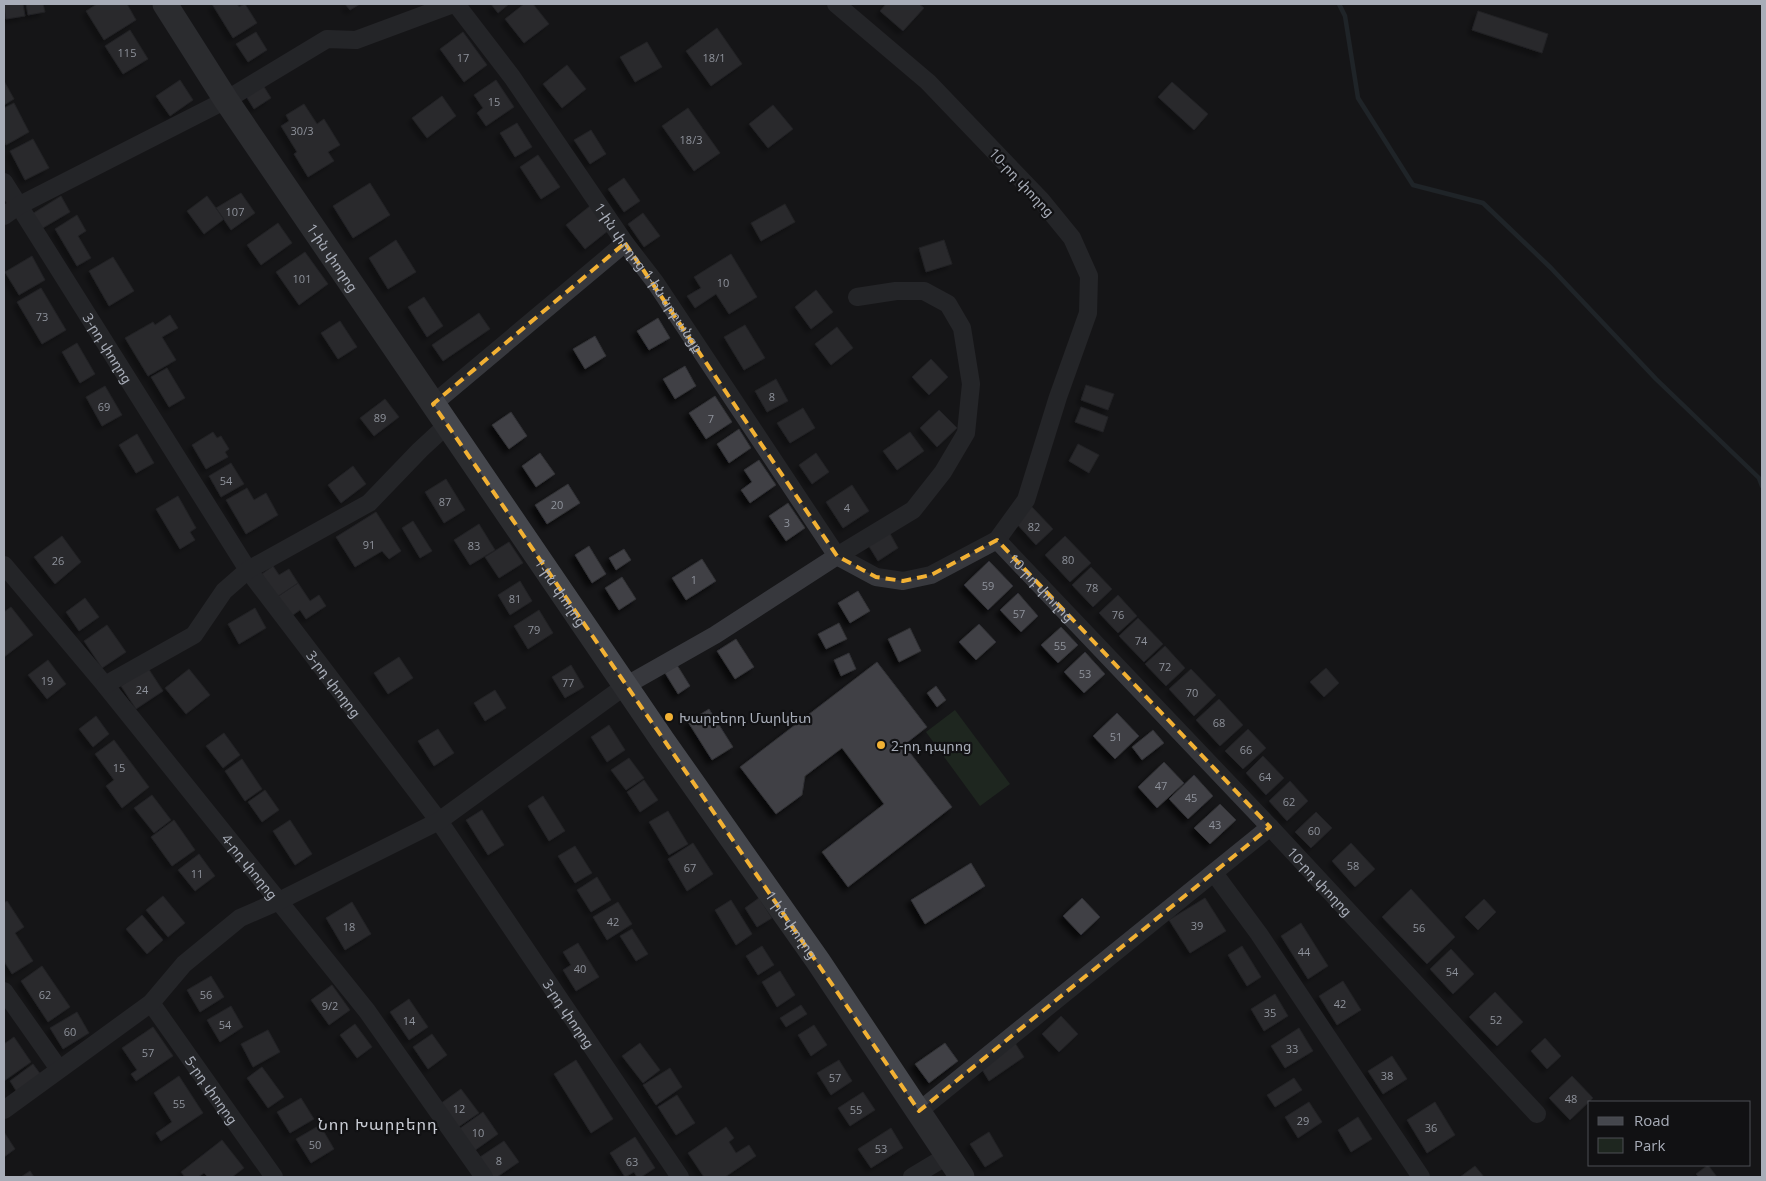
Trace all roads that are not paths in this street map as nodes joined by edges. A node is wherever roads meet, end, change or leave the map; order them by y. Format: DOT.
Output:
graph roads {
  1 [pos="165,4"];
  2 [pos="455,4"];
  3 [pos="836,4"];
  4 [pos="226,100"];
  5 [pos="4,182"];
  6 [pos="11,211"];
  7 [pos="625,243"];
  8 [pos="857,297"];
  9 [pos="434,404"];
  10 [pos="447,425"];
  11 [pos="997,540"];
  12 [pos="837,556"];
  13 [pos="4,565"];
  14 [pos="248,570"];
  15 [pos="105,686"];
  16 [pos="625,686"];
  17 [pos="439,821"];
  18 [pos="1270,827"];
  19 [pos="1214,872"];
  20 [pos="279,901"];
  21 [pos="4,991"];
  22 [pos="151,1003"];
  23 [pos="59,1069"];
  24 [pos="4,1110"];
  25 [pos="919,1111"];
  26 [pos="1537,1114"];
  27 [pos="947,1156"];
  28 [pos="274,1177"];
  29 [pos="484,1177"];
  30 [pos="680,1177"];
  31 [pos="912,1177"];
  32 [pos="962,1177"];
  33 [pos="1421,1177"];
  1 -- 4 [label="main road, 1-ին փողոց"];
  2 -- 4 [label="street"];
  2 -- 7 [label="street, 1-ին փողոց 1-ին նրբանցք"];
  3 -- 11 [label="street, 10-րդ փողոց"];
  4 -- 6 [label="street"];
  4 -- 9 [label="main road, 1-ին փողոց"];
  5 -- 6 [label="street, 3-րդ փողոց"];
  6 -- 14 [label="street, 3-րդ փողոց"];
  7 -- 9 [label="street"];
  7 -- 12 [label="street, 1-ին փողոց 1-ին նրբանցք"];
  8 -- 12 [label="street"];
  9 -- 10 [label="main road, 1-ին փողոց"];
  10 -- 14 [label="street"];
  10 -- 16 [label="main road, 1-ին փողոց"];
  11 -- 12 [label="street"];
  11 -- 18 [label="street, 10-րդ փողոց"];
  12 -- 16 [label="street"];
  13 -- 15 [label="street, 4-րդ փողոց"];
  14 -- 15 [label="street"];
  14 -- 17 [label="street, 3-րդ փողոց"];
  15 -- 20 [label="street, 4-րդ փողոց"];
  16 -- 17 [label="street"];
  16 -- 25 [label="main road, 1-ին փողոց"];
  17 -- 20 [label="street"];
  17 -- 30 [label="street, 3-րդ փողոց"];
  18 -- 19 [label="street"];
  18 -- 26 [label="street, 10-րդ փողոց"];
  19 -- 25 [label="street"];
  19 -- 33 [label="street"];
  20 -- 22 [label="street"];
  20 -- 29 [label="street, 4-րդ փողոց"];
  21 -- 23 [label="street"];
  22 -- 23 [label="street"];
  22 -- 28 [label="street, 5-րդ փողոց"];
  23 -- 24 [label="street"];
  25 -- 27 [label="main road, 1-ին փողոց"];
  27 -- 31 [label="street"];
  27 -- 32 [label="main road, 1-ին փողոց"];
}
